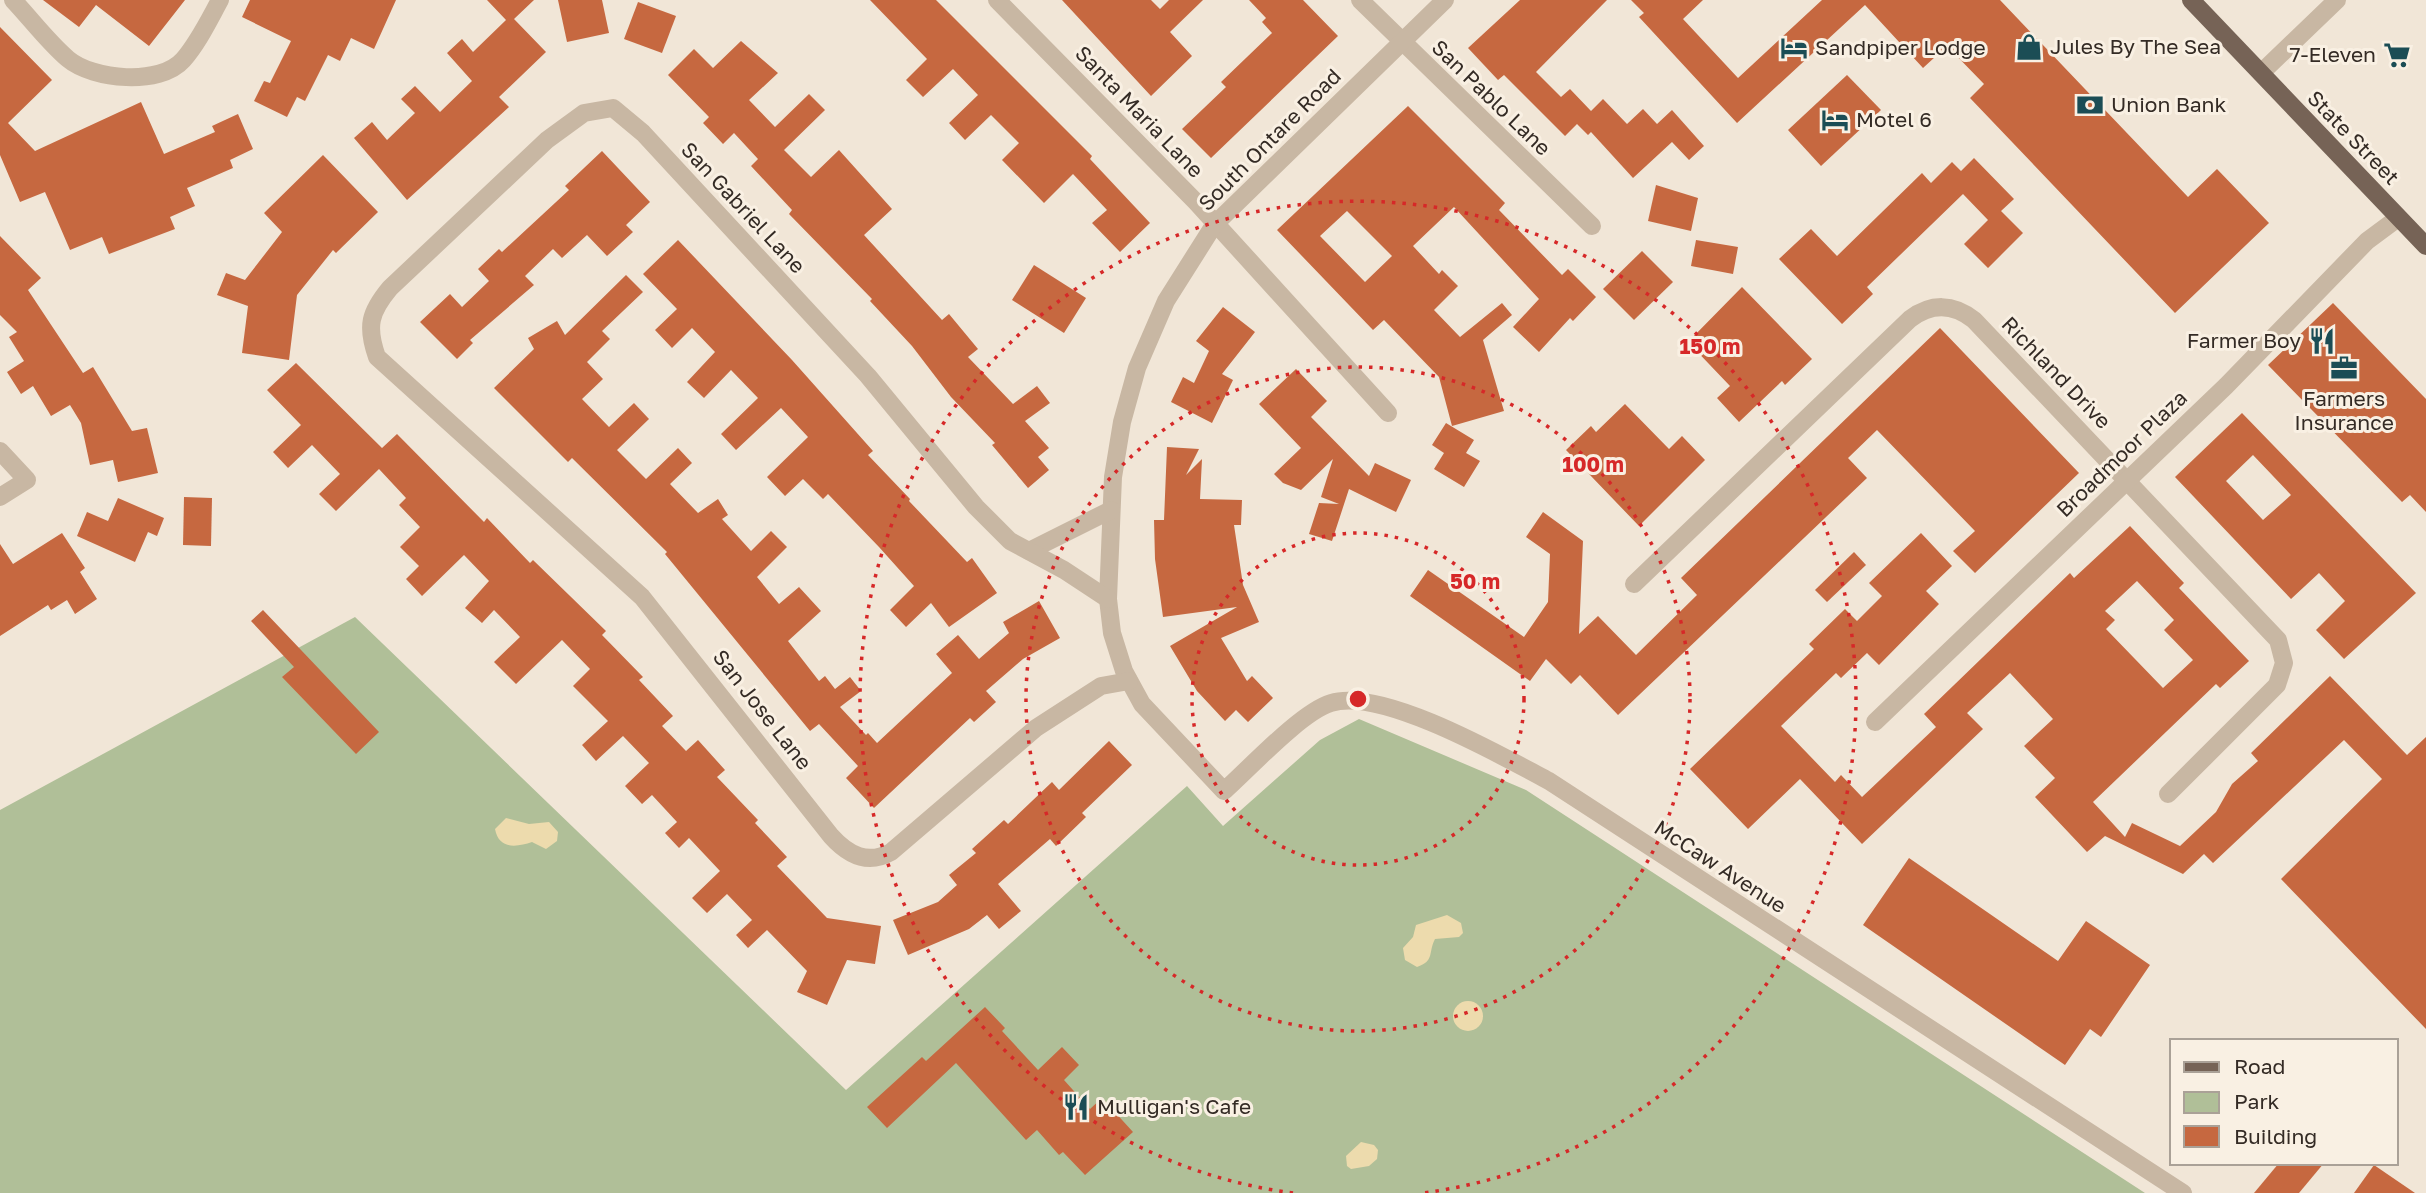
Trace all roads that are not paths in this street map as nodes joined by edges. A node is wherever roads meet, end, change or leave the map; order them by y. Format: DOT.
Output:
graph roads {
  1 [pos="13,0"];
  2 [pos="220,0"];
  3 [pos="998,0"];
  4 [pos="1360,0"];
  5 [pos="1446,0"];
  6 [pos="2190,0"];
  7 [pos="2337,0"];
  8 [pos="1401,43"];
  9 [pos="2261,73"];
  10 [pos="2398,218"];
  11 [pos="1214,225"];
  12 [pos="1592,226"];
  13 [pos="2426,246"];
  14 [pos="386,366"];
  15 [pos="1388,413"];
  16 [pos="0,451"];
  17 [pos="2127,481"];
  18 [pos="0,497"];
  19 [pos="1111,510"];
  20 [pos="1029,551"];
  21 [pos="1634,584"];
  22 [pos="1108,599"];
  23 [pos="1129,681"];
  24 [pos="1875,722"];
  25 [pos="1224,791"];
  26 [pos="2168,794"];
  27 [pos="2183,1193"];
  1 -- 2 [label="street"];
  3 -- 11 [label="street, Santa Maria Lane"];
  4 -- 8 [label="street, San Pablo Lane"];
  5 -- 8 [label="street, South Ontare Road"];
  6 -- 9 [label="main road, State Street"];
  7 -- 9 [label="street"];
  8 -- 11 [label="street, South Ontare Road"];
  8 -- 12 [label="street, San Pablo Lane"];
  9 -- 10 [label="main road, State Street"];
  10 -- 13 [label="main road, State Street"];
  10 -- 17 [label="street, Broadmoor Plaza"];
  11 -- 15 [label="street, Santa Maria Lane"];
  11 -- 19 [label="street, South Ontare Road"];
  14 -- 20 [label="street, San Gabriel Lane"];
  14 -- 23 [label="street, San Jose Lane"];
  16 -- 18 [label="street"];
  17 -- 21 [label="street, Richland Drive"];
  17 -- 24 [label="street, Broadmoor Plaza"];
  17 -- 26 [label="street, Richland Drive"];
  19 -- 20 [label="street"];
  19 -- 22 [label="street, South Ontare Road"];
  20 -- 22 [label="street, San Gabriel Lane"];
  22 -- 23 [label="street, South Ontare Road"];
  23 -- 25 [label="street, South Ontare Road"];
  25 -- 27 [label="street, McCaw Avenue"];
}
